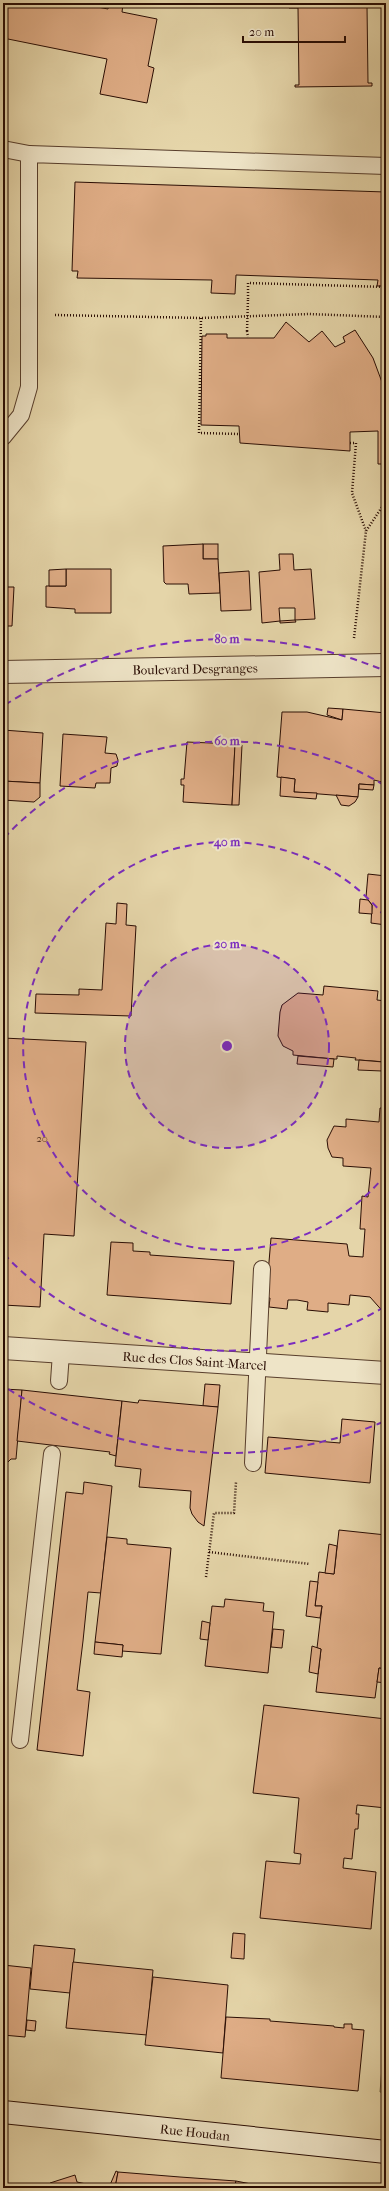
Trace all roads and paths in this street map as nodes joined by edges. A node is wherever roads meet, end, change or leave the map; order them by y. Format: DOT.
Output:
graph roads {
  1 [pos="3,149"];
  2 [pos="29,154"];
  3 [pos="386,166"];
  4 [pos="386,287"];
  5 [pos="29,315"];
  6 [pos="386,317"];
  7 [pos="201,318"];
  8 [pos="248,337"];
  9 [pos="240,434"];
  10 [pos="3,437"];
  11 [pos="350,443"];
  12 [pos="386,501"];
  13 [pos="366,531"];
  14 [pos="354,639"];
  15 [pos="386,665"];
  16 [pos="3,672"];
  17 [pos="262,1269"];
  18 [pos="3,1348"];
  19 [pos="61,1352"];
  20 [pos="258,1366"];
  21 [pos="386,1373"];
  22 [pos="59,1381"];
  23 [pos="52,1454"];
  24 [pos="253,1464"];
  25 [pos="234,1513"];
  26 [pos="209,1552"];
  27 [pos="310,1564"];
  28 [pos="206,1577"];
  29 [pos="20,1740"];
  30 [pos="3,2112"];
  31 [pos="386,2152"];
  1 -- 2 [label="lane"];
  2 -- 3 [label="lane"];
  2 -- 5 [label="lane"];
  4 -- 8 [label="path, bridge"];
  5 -- 7 [label="path"];
  5 -- 10 [label="lane"];
  6 -- 7 [label="path"];
  7 -- 9 [label="path"];
  11 -- 13 [label="path"];
  12 -- 13 [label="path"];
  13 -- 14 [label="path"];
  15 -- 16 [label="street, Boulevard Desgranges"];
  17 -- 20 [label="lane"];
  18 -- 19 [label="street, Rue des Clos Saint-Marcel"];
  19 -- 20 [label="street, Rue des Clos Saint-Marcel"];
  19 -- 22 [label="lane"];
  20 -- 21 [label="street, Rue des Clos Saint-Marcel"];
  20 -- 24 [label="lane"];
  23 -- 29 [label="lane"];
  25 -- 26 [label="path"];
  26 -- 27 [label="path"];
  26 -- 28 [label="path"];
  30 -- 31 [label="street, Rue Houdan"];
}
